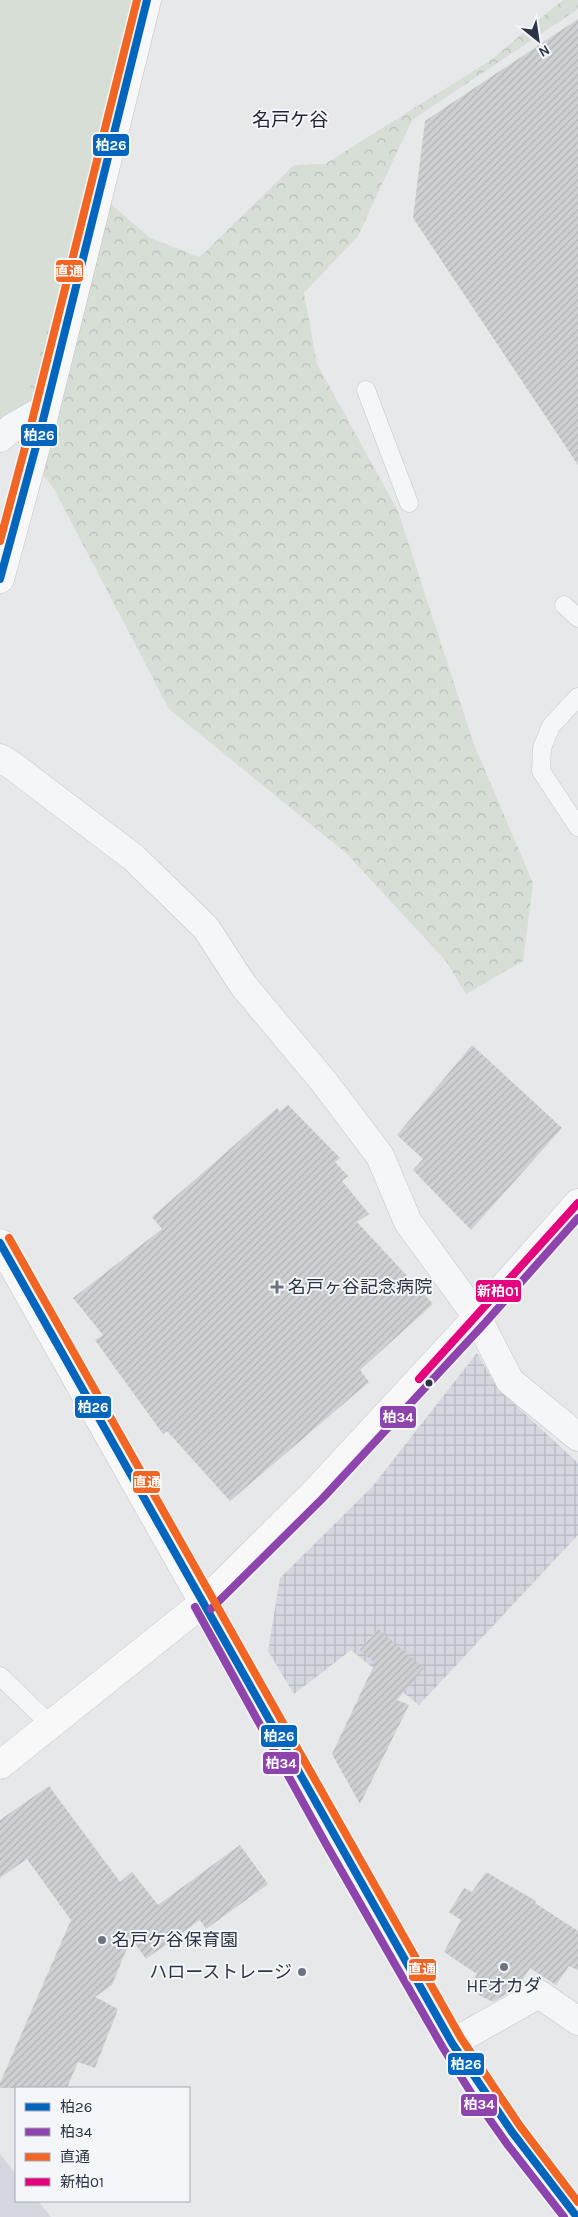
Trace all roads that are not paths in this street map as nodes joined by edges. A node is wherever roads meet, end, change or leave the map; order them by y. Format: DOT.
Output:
graph roads {
  1 [pos="147,0"];
  2 [pos="366,390"];
  3 [pos="46,409"];
  4 [pos="0,438"];
  5 [pos="409,503"];
  6 [pos="0,579"];
  7 [pos="564,605"];
  8 [pos="578,618"];
  9 [pos="578,697"];
  10 [pos="0,758"];
  11 [pos="578,827"];
  12 [pos="578,1203"];
  13 [pos="0,1243"];
  14 [pos="477,1317"];
  15 [pos="578,1437"];
  16 [pos="204,1602"];
  17 [pos="0,1676"];
  18 [pos="51,1725"];
  19 [pos="0,1765"];
  20 [pos="578,2021"];
  21 [pos="452,2043"];
  22 [pos="574,2207"];
  1 -- 3 [label="main road"];
  2 -- 5 [label="lane"];
  3 -- 4 [label="street"];
  3 -- 6 [label="main road"];
  7 -- 8 [label="lane"];
  9 -- 11 [label="lane"];
  10 -- 14 [label="street"];
  12 -- 14 [label="main road"];
  13 -- 16 [label="main road"];
  14 -- 15 [label="street"];
  14 -- 16 [label="main road"];
  16 -- 18 [label="main road"];
  16 -- 21 [label="main road"];
  17 -- 18 [label="lane"];
  18 -- 19 [label="main road"];
  20 -- 21 [label="street"];
  21 -- 22 [label="main road"];
}
